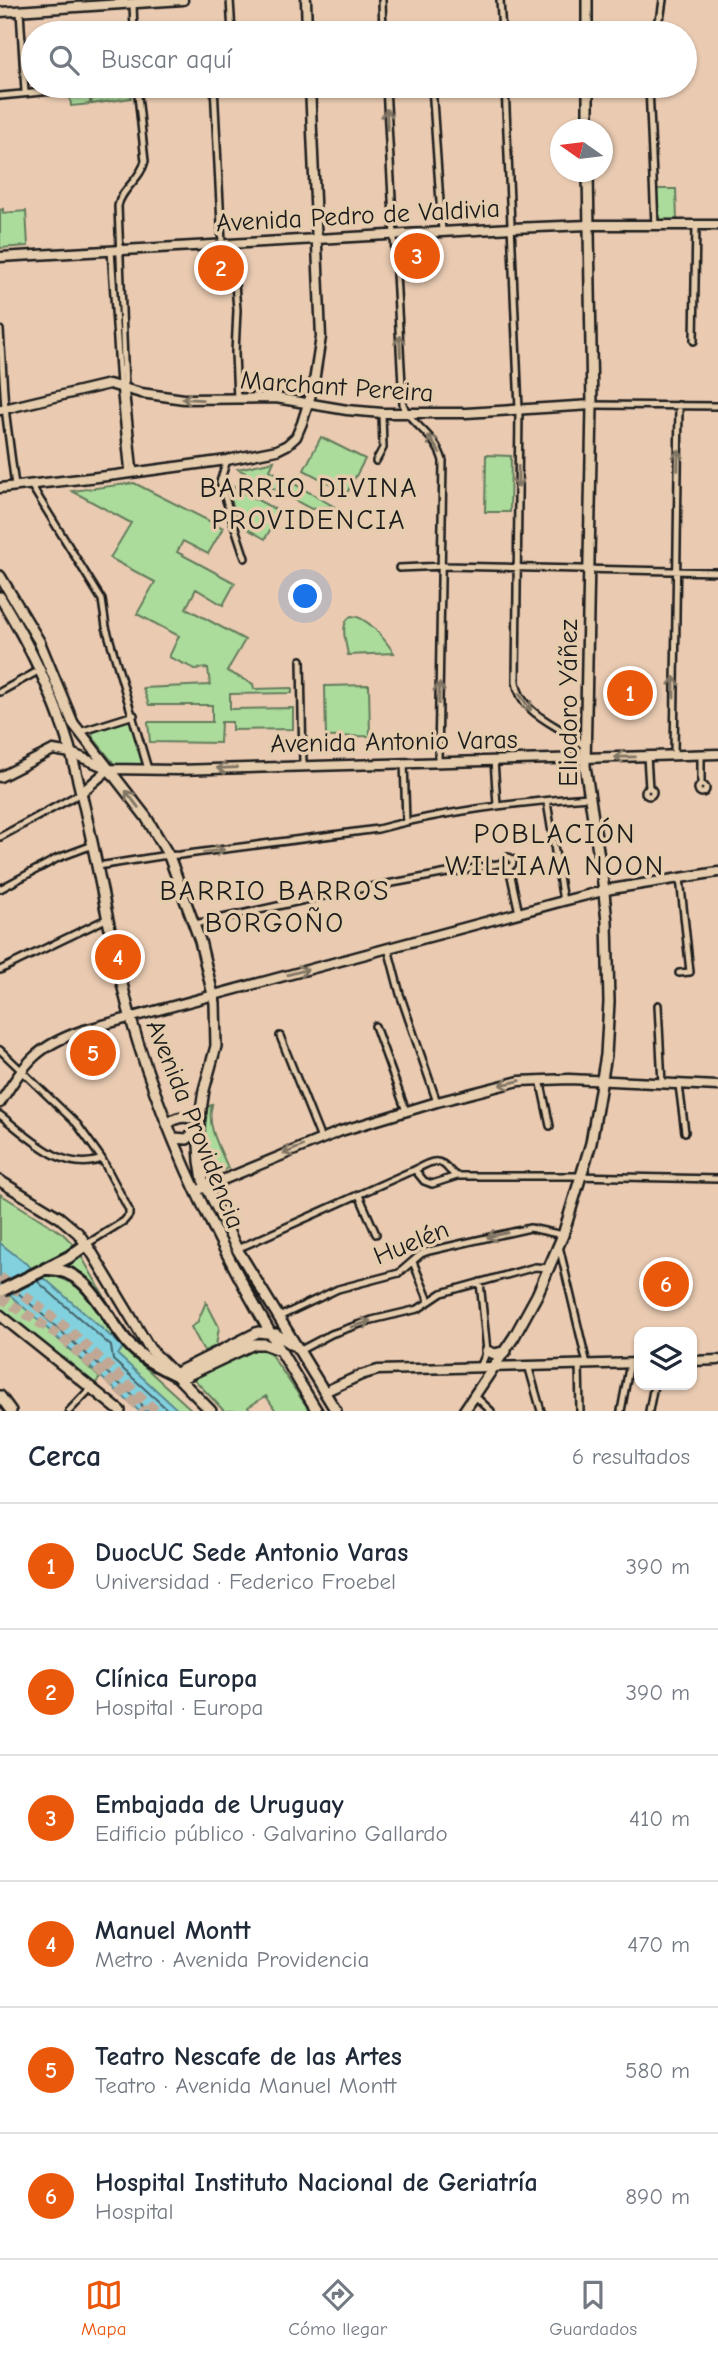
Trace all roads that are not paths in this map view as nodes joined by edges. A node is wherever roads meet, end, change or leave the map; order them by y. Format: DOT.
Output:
graph roads {
  1 [pos="183,0"];
  2 [pos="230,0"];
  3 [pos="306,0"];
  4 [pos="382,0"];
  5 [pos="500,0"];
  6 [pos="587,0"];
  7 [pos="663,0"];
  8 [pos="133,3"];
  9 [pos="72,4"];
  10 [pos="20,10"];
  11 [pos="0,12"];
  12 [pos="134,21"];
  13 [pos="231,21"];
  14 [pos="307,21"];
  15 [pos="383,21"];
  16 [pos="501,21"];
  17 [pos="587,21"];
  18 [pos="657,21"];
  19 [pos="21,26"];
  20 [pos="21,93"];
  21 [pos="0,96"];
  22 [pos="138,98"];
  23 [pos="215,98"];
  24 [pos="311,98"];
  25 [pos="386,98"];
  26 [pos="433,98"];
  27 [pos="506,98"];
  28 [pos="588,98"];
  29 [pos="650,98"];
  30 [pos="588,119"];
  31 [pos="588,182"];
  32 [pos="696,224"];
  33 [pos="589,225"];
  34 [pos="655,225"];
  35 [pos="718,225"];
  36 [pos="512,228"];
  37 [pos="442,231"];
  38 [pos="394,234"];
  39 [pos="318,239"];
  40 [pos="222,244"];
  41 [pos="232,244"];
  42 [pos="115,250"];
  43 [pos="0,257"];
  44 [pos="0,330"];
  45 [pos="694,341"];
  46 [pos="122,386"];
  47 [pos="237,399"];
  48 [pos="309,404"];
  49 [pos="592,405"];
  50 [pos="679,405"];
  51 [pos="718,406"];
  52 [pos="2,409"];
  53 [pos="519,409"];
  54 [pos="382,413"];
  55 [pos="406,413"];
  56 [pos="227,460"];
  57 [pos="376,461"];
  58 [pos="132,474"];
  59 [pos="31,485"];
  60 [pos="15,486"];
  61 [pos="0,488"];
  62 [pos="245,558"];
  63 [pos="442,566"];
  64 [pos="400,568"];
  65 [pos="516,568"];
  66 [pos="589,569"];
  67 [pos="676,571"];
  68 [pos="718,572"];
  69 [pos="0,576"];
  70 [pos="0,597"];
  71 [pos="301,660"];
  72 [pos="40,669"];
  73 [pos="0,692"];
  74 [pos="134,715"];
  75 [pos="80,732"];
  76 [pos="585,752"];
  77 [pos="71,753"];
  78 [pos="701,754"];
  79 [pos="718,754"];
  80 [pos="674,755"];
  81 [pos="648,756"];
  82 [pos="494,760"];
  83 [pos="404,762"];
  84 [pos="438,762"];
  85 [pos="303,765"];
  86 [pos="109,769"];
  87 [pos="148,769"];
  88 [pos="0,777"];
  89 [pos="701,785"];
  90 [pos="649,788"];
  91 [pos="81,793"];
  92 [pos="589,797"];
  93 [pos="547,802"];
  94 [pos="497,806"];
  95 [pos="406,821"];
  96 [pos="0,837"];
  97 [pos="93,845"];
  98 [pos="170,856"];
  99 [pos="98,866"];
  100 [pos="718,872"];
  101 [pos="680,878"];
  102 [pos="0,889"];
  103 [pos="604,891"];
  104 [pos="563,901"];
  105 [pos="519,913"];
  106 [pos="108,918"];
  107 [pos="195,924"];
  108 [pos="388,948"];
  109 [pos="0,970"];
  110 [pos="679,972"];
  111 [pos="214,995"];
  112 [pos="658,1005"];
  113 [pos="131,1017"];
  114 [pos="375,1026"];
  115 [pos="280,1036"];
  116 [pos="0,1050"];
  117 [pos="22,1070"];
  118 [pos="540,1079"];
  119 [pos="603,1080"];
  120 [pos="662,1084"];
  121 [pos="679,1084"];
  122 [pos="718,1087"];
  123 [pos="437,1102"];
  124 [pos="0,1103"];
  125 [pos="406,1111"];
  126 [pos="0,1115"];
  127 [pos="169,1124"];
  128 [pos="198,1126"];
  129 [pos="550,1126"];
  130 [pos="685,1132"];
  131 [pos="174,1138"];
  132 [pos="321,1139"];
  133 [pos="102,1160"];
  134 [pos="415,1170"];
  135 [pos="457,1176"];
  136 [pos="583,1176"];
  137 [pos="718,1179"];
  138 [pos="0,1181"];
  139 [pos="206,1187"];
  140 [pos="196,1191"];
  141 [pos="359,1195"];
  142 [pos="376,1234"];
  143 [pos="563,1235"];
  144 [pos="87,1244"];
  145 [pos="559,1246"];
  146 [pos="237,1249"];
  147 [pos="413,1262"];
  148 [pos="549,1268"];
  149 [pos="43,1270"];
  150 [pos="480,1282"];
  151 [pos="1,1290"];
  152 [pos="429,1301"];
  153 [pos="0,1315"];
  154 [pos="279,1317"];
  155 [pos="268,1331"];
  156 [pos="280,1350"];
  157 [pos="299,1351"];
  158 [pos="487,1351"];
  159 [pos="506,1351"];
  160 [pos="718,1360"];
  161 [pos="697,1361"];
  162 [pos="634,1363"];
  163 [pos="528,1364"];
  164 [pos="583,1364"];
  165 [pos="496,1365"];
  166 [pos="481,1366"];
  167 [pos="177,1376"];
  168 [pos="92,1387"];
  169 [pos="653,1390"];
  170 [pos="324,1392"];
  171 [pos="0,1396"];
  172 [pos="475,1396"];
  173 [pos="11,1411"];
  174 [pos="69,1411"];
  175 [pos="120,1411"];
  176 [pos="211,1411"];
  177 [pos="317,1411"];
  178 [pos="336,1411"];
  179 [pos="464,1411"];
  180 [pos="491,1411"];
  181 [pos="541,1411"];
  182 [pos="580,1411"];
  183 [pos="621,1411"];
  184 [pos="649,1411"];
  1 -- 8 [label="street"];
  2 -- 13 [label="street"];
  3 -- 14 [label="street"];
  4 -- 15 [label="street"];
  5 -- 16 [label="street"];
  6 -- 17 [label="main road"];
  7 -- 18 [label="street"];
  8 -- 9 [label="street"];
  8 -- 12 [label="street"];
  9 -- 10 [label="street"];
  10 -- 11 [label="street"];
  10 -- 19 [label="street"];
  20 -- 21 [label="street"];
  22 -- 42 [label="street"];
  23 -- 40 [label="street"];
  24 -- 39 [label="street"];
  38 -- 25 [label="street, one-way"];
  26 -- 37 [label="street"];
  27 -- 36 [label="street"];
  28 -- 30 [label="main road"];
  29 -- 34 [label="street"];
  31 -- 33 [label="main road, Eliodoro Yáñez"];
  32 -- 34 [label="street, Avenida Pedro de Valdivia"];
  32 -- 35 [label="street, Avenida Pedro de Valdivia"];
  32 -- 45 [label="street"];
  33 -- 34 [label="street, Avenida Pedro de Valdivia"];
  33 -- 36 [label="street, Avenida Pedro de Valdivia"];
  33 -- 49 [label="main road, Eliodoro Yáñez"];
  36 -- 37 [label="street, Avenida Pedro de Valdivia"];
  36 -- 53 [label="street"];
  37 -- 38 [label="street, Avenida Pedro de Valdivia"];
  38 -- 39 [label="street, Avenida Pedro de Valdivia"];
  55 -- 38 [label="street, one-way"];
  39 -- 41 [label="street, Avenida Pedro de Valdivia"];
  39 -- 48 [label="street"];
  40 -- 41 [label="street, Avenida Pedro de Valdivia"];
  40 -- 42 [label="street, Avenida Pedro de Valdivia"];
  41 -- 47 [label="street"];
  42 -- 43 [label="street, Avenida Pedro de Valdivia"];
  42 -- 46 [label="street"];
  44 -- 52 [label="street"];
  47 -- 46 [label="street, Marchant Pereira, one-way"];
  46 -- 52 [label="street, Marchant Pereira"];
  46 -- 58 [label="street"];
  47 -- 48 [label="street, Marchant Pereira"];
  48 -- 54 [label="street, Marchant Pereira"];
  48 -- 56 [label="street"];
  49 -- 50 [label="street, Marchant Pereira"];
  49 -- 53 [label="street, Marchant Pereira"];
  49 -- 66 [label="main road, Eliodoro Yáñez"];
  50 -- 51 [label="street, Marchant Pereira"];
  67 -- 50 [label="street, one-way"];
  52 -- 60 [label="street"];
  53 -- 55 [label="street, Marchant Pereira"];
  53 -- 65 [label="street, one-way"];
  54 -- 55 [label="street, Marchant Pereira"];
  54 -- 57 [label="street"];
  63 -- 55 [label="street, one-way"];
  56 -- 58 [label="street"];
  56 -- 62 [label="street"];
  58 -- 59 [label="street"];
  59 -- 60 [label="street"];
  59 -- 74 [label="street"];
  60 -- 61 [label="street"];
  63 -- 64 [label="street"];
  63 -- 65 [label="street"];
  84 -- 63 [label="street, one-way"];
  65 -- 66 [label="street"];
  65 -- 76 [label="street, one-way"];
  66 -- 67 [label="street"];
  66 -- 76 [label="main road, Eliodoro Yáñez"];
  67 -- 68 [label="street"];
  80 -- 67 [label="street, one-way"];
  69 -- 75 [label="main road, Avenida Providencia"];
  70 -- 72 [label="main road, Avenida Providencia"];
  71 -- 85 [label="street"];
  72 -- 73 [label="street"];
  72 -- 77 [label="main road, Avenida Providencia"];
  74 -- 75 [label="street"];
  74 -- 87 [label="street"];
  75 -- 86 [label="main road, Avenida Providencia"];
  81 -- 76 [label="street, Avenida Antonio Varas, one-way"];
  76 -- 82 [label="street, Avenida Antonio Varas"];
  76 -- 92 [label="main road, Eliodoro Yáñez"];
  77 -- 86 [label="street"];
  77 -- 88 [label="street"];
  77 -- 91 [label="main road, Avenida Providencia"];
  78 -- 79 [label="street, Avenida Antonio Varas"];
  78 -- 80 [label="street, Avenida Antonio Varas"];
  78 -- 89 [label="street"];
  80 -- 81 [label="street, Avenida Antonio Varas"];
  81 -- 90 [label="street"];
  82 -- 84 [label="street, Avenida Antonio Varas"];
  82 -- 94 [label="street"];
  83 -- 84 [label="street, Avenida Antonio Varas"];
  83 -- 85 [label="street, Avenida Antonio Varas"];
  83 -- 95 [label="street"];
  85 -- 87 [label="street, Avenida Antonio Varas, one-way"];
  86 -- 87 [label="street, Avenida Antonio Varas"];
  86 -- 91 [label="street"];
  98 -- 86 [label="main road, Avenida Providencia, one-way"];
  91 -- 96 [label="street"];
  91 -- 97 [label="main road, Avenida Providencia"];
  92 -- 93 [label="street"];
  92 -- 103 [label="main road, Eliodoro Yáñez"];
  93 -- 94 [label="street"];
  93 -- 104 [label="street"];
  94 -- 95 [label="street"];
  98 -- 95 [label="street, one-way"];
  97 -- 99 [label="main road, Avenida Providencia"];
  97 -- 102 [label="street"];
  98 -- 99 [label="street"];
  98 -- 107 [label="main road, Avenida Providencia"];
  99 -- 106 [label="main road, Avenida Providencia"];
  100 -- 101 [label="street"];
  101 -- 103 [label="street"];
  101 -- 110 [label="street"];
  103 -- 104 [label="street"];
  103 -- 119 [label="main road, Eliodoro Yáñez"];
  104 -- 105 [label="street"];
  105 -- 107 [label="street"];
  105 -- 108 [label="street"];
  106 -- 109 [label="street"];
  106 -- 113 [label="main road, Avenida Providencia"];
  107 -- 111 [label="main road, Avenida Providencia"];
  111 -- 108 [label="street, one-way"];
  108 -- 123 [label="street"];
  111 -- 113 [label="street"];
  111 -- 128 [label="main road, Avenida Providencia"];
  112 -- 120 [label="street"];
  113 -- 117 [label="street"];
  113 -- 127 [label="main road, Avenida Providencia"];
  114 -- 125 [label="street"];
  115 -- 132 [label="street"];
  116 -- 117 [label="street"];
  117 -- 124 [label="street"];
  117 -- 133 [label="street"];
  118 -- 119 [label="street"];
  118 -- 123 [label="street, one-way"];
  118 -- 129 [label="street"];
  119 -- 120 [label="street"];
  119 -- 136 [label="main road, Eliodoro Yáñez"];
  120 -- 121 [label="street"];
  121 -- 122 [label="street"];
  121 -- 130 [label="street"];
  123 -- 125 [label="street"];
  125 -- 132 [label="street"];
  126 -- 133 [label="street"];
  127 -- 128 [label="main road"];
  127 -- 131 [label="main road, Avenida Providencia"];
  128 -- 131 [label="main road"];
  128 -- 139 [label="main road, Avenida Providencia"];
  131 -- 140 [label="main road, Avenida Providencia"];
  132 -- 139 [label="street, one-way"];
  133 -- 144 [label="street"];
  134 -- 135 [label="street"];
  134 -- 135 [label="street"];
  134 -- 141 [label="street"];
  135 -- 136 [label="street"];
  136 -- 137 [label="street"];
  136 -- 143 [label="main road, Eliodoro Yáñez"];
  138 -- 144 [label="main road"];
  139 -- 140 [label="street"];
  139 -- 146 [label="main road, Avenida Providencia"];
  140 -- 155 [label="main road, Avenida Providencia"];
  141 -- 142 [label="street"];
  141 -- 146 [label="street"];
  143 -- 145 [label="main road, Eliodoro Yáñez"];
  143 -- 147 [label="street, Huelén, one-way"];
  144 -- 149 [label="highway"];
  144 -- 167 [label="main road"];
  145 -- 148 [label="main road, Eliodoro Yáñez"];
  145 -- 164 [label="street"];
  146 -- 154 [label="main road, Avenida Providencia"];
  147 -- 152 [label="street"];
  147 -- 154 [label="street, Huelén"];
  148 -- 150 [label="street"];
  148 -- 159 [label="main road, Eliodoro Yáñez"];
  149 -- 151 [label="highway, bridge"];
  149 -- 167 [label="highway"];
  150 -- 152 [label="street"];
  150 -- 158 [label="street"];
  157 -- 152 [label="street, one-way"];
  153 -- 168 [label="main road"];
  154 -- 157 [label="main road, Avenida Providencia"];
  155 -- 156 [label="main road, Avenida Providencia"];
  155 -- 157 [label="main road"];
  155 -- 167 [label="main road"];
  156 -- 167 [label="main road"];
  156 -- 177 [label="main road, Avenida Providencia"];
  157 -- 170 [label="main road, Avenida Providencia"];
  158 -- 159 [label="main road"];
  158 -- 166 [label="street"];
  159 -- 165 [label="main road, Eliodoro Yáñez"];
  160 -- 161 [label="street"];
  162 -- 164 [label="street"];
  162 -- 183 [label="street"];
  163 -- 164 [label="street"];
  163 -- 165 [label="street"];
  163 -- 181 [label="street"];
  164 -- 182 [label="street"];
  165 -- 166 [label="street"];
  165 -- 172 [label="main road, Eliodoro Yáñez"];
  166 -- 170 [label="street"];
  167 -- 176 [label="main road"];
  168 -- 174 [label="street"];
  168 -- 175 [label="main road"];
  169 -- 184 [label="street"];
  170 -- 178 [label="main road, Avenida Providencia"];
  171 -- 173 [label="main road"];
  172 -- 179 [label="main road, Eliodoro Yáñez"];
  172 -- 180 [label="street"];
}
